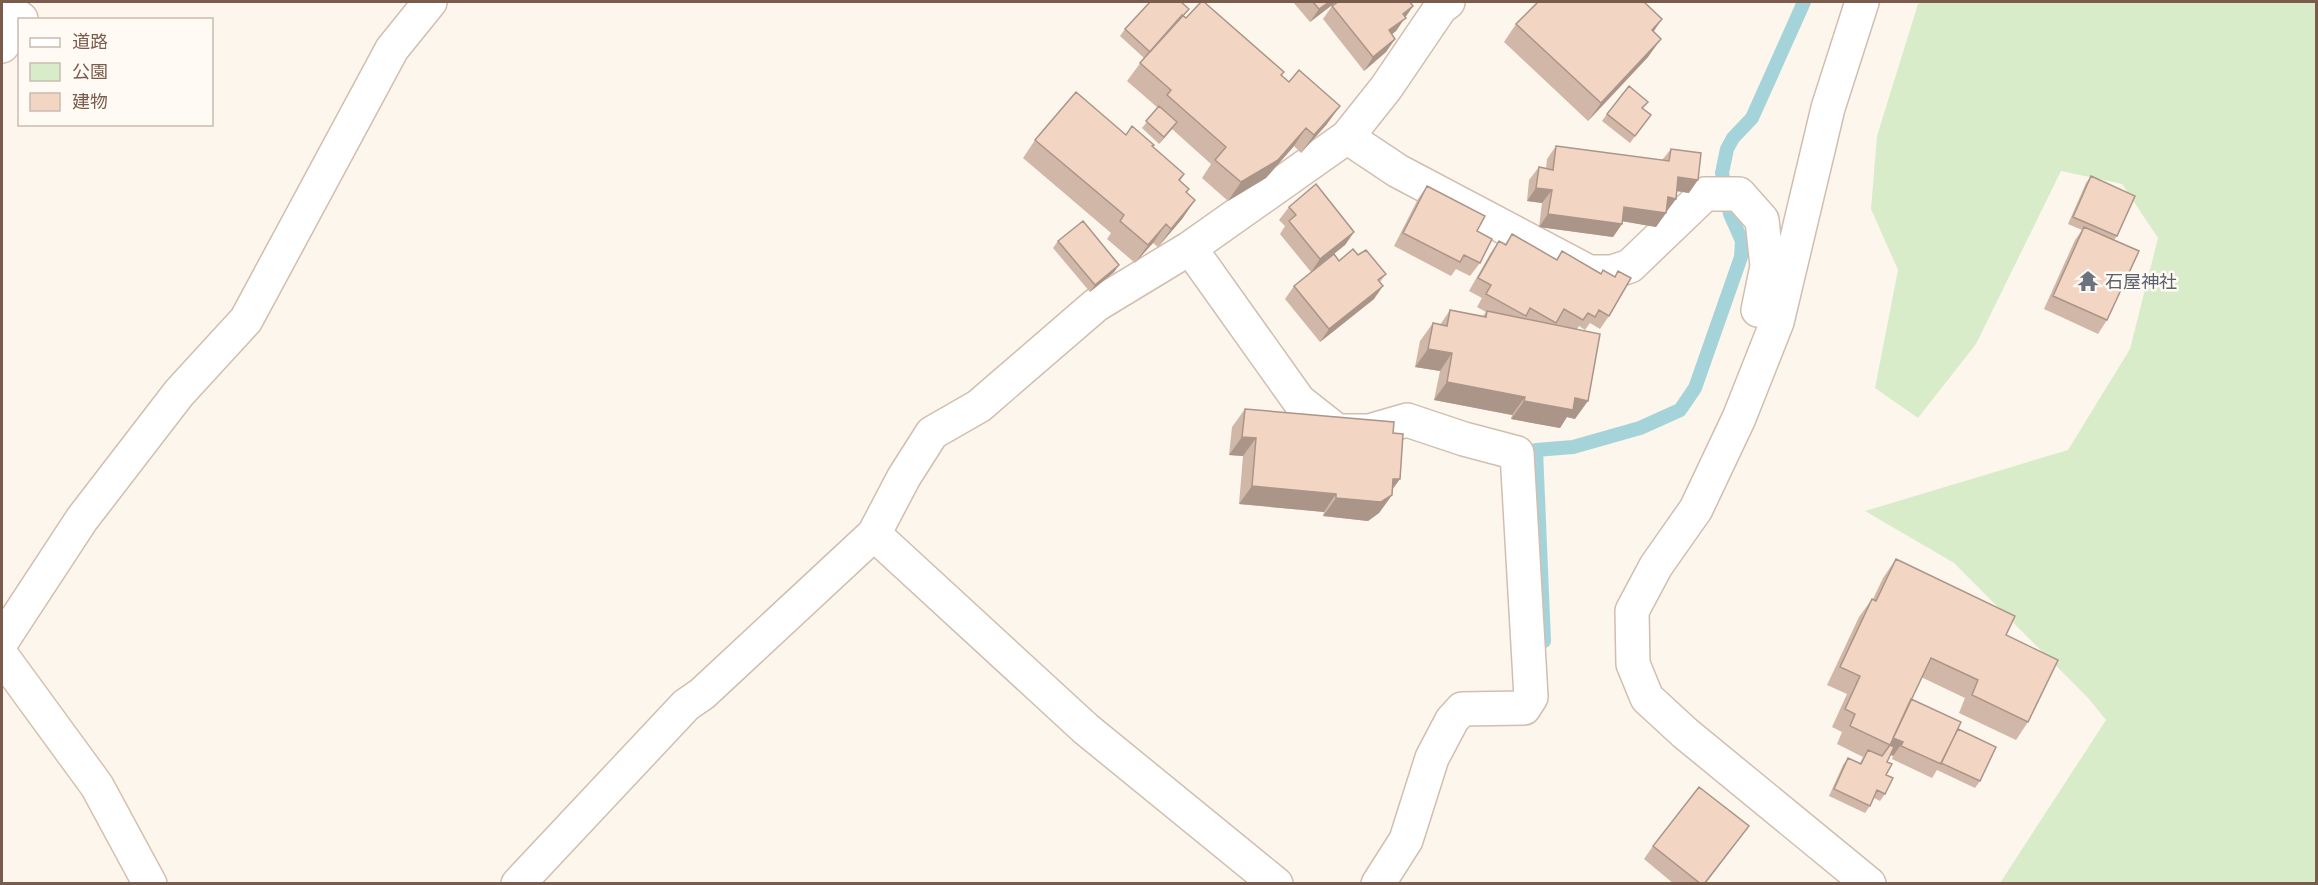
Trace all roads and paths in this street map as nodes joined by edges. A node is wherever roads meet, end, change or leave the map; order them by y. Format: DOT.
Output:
graph roads {
  1 [pos="34,2"];
  2 [pos="430,2"];
  3 [pos="1862,2"];
  4 [pos="1442,3"];
  5 [pos="2,5"];
  6 [pos="18,18"];
  7 [pos="22,18"];
  8 [pos="18,23"];
  9 [pos="2,46"];
  10 [pos="1347,138"];
  11 [pos="1190,248"];
  12 [pos="1739,418"];
  13 [pos="874,534"];
  14 [pos="2,641"];
  15 [pos="2,656"];
  16 [pos="150,884"];
  17 [pos="518,884"];
  18 [pos="1276,884"];
  19 [pos="1378,884"];
  20 [pos="1869,884"];
  1 -- 7 [label="street"];
  2 -- 14 [label="street"];
  3 -- 12 [label="street"];
  4 -- 10 [label="street"];
  5 -- 6 [label="street"];
  8 -- 9 [label="street"];
  10 -- 11 [label="street"];
  10 -- 12 [label="street"];
  11 -- 13 [label="street"];
  11 -- 19 [label="street"];
  12 -- 20 [label="street"];
  13 -- 17 [label="street"];
  13 -- 18 [label="street"];
  15 -- 16 [label="street"];
}
